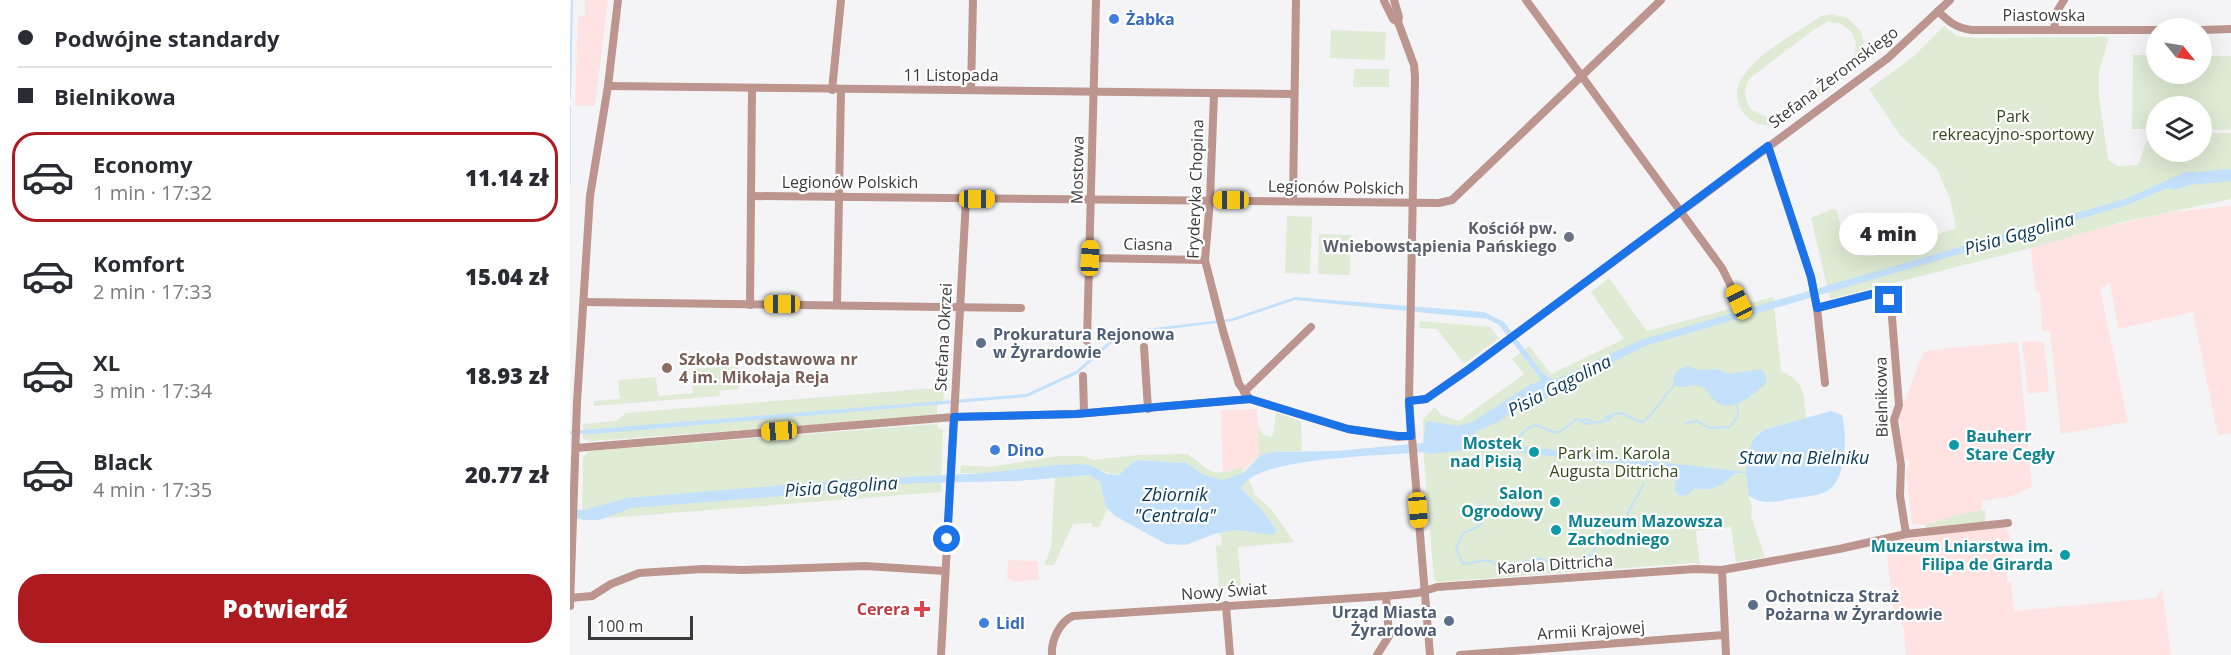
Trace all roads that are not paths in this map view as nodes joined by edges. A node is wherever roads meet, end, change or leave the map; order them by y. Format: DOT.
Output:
graph roads {
  1 [pos="618,0"];
  2 [pos="841,0"];
  3 [pos="974,0"];
  4 [pos="1096,0"];
  5 [pos="1296,0"];
  6 [pos="1383,0"];
  7 [pos="1393,0"];
  8 [pos="1527,0"];
  9 [pos="1661,0"];
  10 [pos="1950,0"];
  11 [pos="2064,0"];
  12 [pos="1938,11"];
  13 [pos="1398,22"];
  14 [pos="2231,29"];
  15 [pos="2054,30"];
  16 [pos="2146,30"];
  17 [pos="2212,30"];
  18 [pos="1581,76"];
  19 [pos="608,86"];
  20 [pos="752,88"];
  21 [pos="836,90"];
  22 [pos="971,90"];
  23 [pos="1093,91"];
  24 [pos="1214,94"];
  25 [pos="1294,94"];
  26 [pos="1768,146"];
  27 [pos="751,196"];
  28 [pos="838,197"];
  29 [pos="1092,199"];
  30 [pos="966,200"];
  31 [pos="1210,200"];
  32 [pos="1293,201"];
  33 [pos="1412,203"];
  34 [pos="1681,212"];
  35 [pos="1090,258"];
  36 [pos="1205,260"];
  37 [pos="584,302"];
  38 [pos="1739,302"];
  39 [pos="750,304"];
  40 [pos="837,304"];
  41 [pos="1816,305"];
  42 [pos="960,307"];
  43 [pos="1021,308"];
  44 [pos="1311,327"];
  45 [pos="1087,341"];
  46 [pos="1144,347"];
  47 [pos="1083,376"];
  48 [pos="1825,383"];
  49 [pos="1247,396"];
  50 [pos="1409,401"];
  51 [pos="1148,409"];
  52 [pos="954,413"];
  53 [pos="1084,413"];
  54 [pos="574,425"];
  55 [pos="1411,438"];
  56 [pos="576,445"];
  57 [pos="2008,523"];
  58 [pos="1906,534"];
  59 [pos="1722,570"];
  60 [pos="945,571"];
  61 [pos="1425,591"];
  62 [pos="1386,596"];
  63 [pos="570,598"];
  64 [pos="1226,605"];
  65 [pos="570,606"];
  66 [pos="1725,635"];
  67 [pos="941,655"];
  68 [pos="1052,655"];
  69 [pos="1230,655"];
  70 [pos="1377,655"];
  71 [pos="1430,655"];
  72 [pos="1460,655"];
  73 [pos="1726,655"];
  1 -- 19 [label="street"];
  2 -- 21 [label="street"];
  3 -- 22 [label="street"];
  4 -- 23 [label="street, Mostowa"];
  5 -- 25 [label="street"];
  6 -- 7 [label="street"];
  6 -- 13 [label="street"];
  7 -- 13 [label="street"];
  8 -- 18 [label="street"];
  9 -- 18 [label="street, Legionów Polskich"];
  10 -- 12 [label="street, Stefana Żeromskiego"];
  11 -- 15 [label="street"];
  12 -- 15 [label="street, Piastowska"];
  12 -- 26 [label="street, Stefana Żeromskiego"];
  13 -- 33 [label="street"];
  14 -- 17 [label="street"];
  15 -- 16 [label="street, Piastowska"];
  18 -- 33 [label="street, Legionów Polskich"];
  18 -- 34 [label="street"];
  19 -- 20 [label="street, 11 Listopada"];
  19 -- 37 [label="street"];
  20 -- 21 [label="street, 11 Listopada"];
  20 -- 27 [label="street"];
  21 -- 22 [label="street, 11 Listopada"];
  21 -- 28 [label="street"];
  22 -- 23 [label="street, 11 Listopada"];
  23 -- 24 [label="street, 11 Listopada"];
  23 -- 29 [label="street, Mostowa"];
  24 -- 25 [label="street, 11 Listopada"];
  24 -- 31 [label="street, Fryderyka Chopina"];
  25 -- 32 [label="street"];
  26 -- 34 [label="street, Stefana Żeromskiego"];
  26 -- 41 [label="street"];
  27 -- 28 [label="street, Legionów Polskich"];
  27 -- 39 [label="street"];
  28 -- 30 [label="street, Legionów Polskich"];
  28 -- 40 [label="street"];
  29 -- 30 [label="street, Legionów Polskich"];
  29 -- 31 [label="street, Legionów Polskich"];
  29 -- 35 [label="street, Mostowa"];
  30 -- 42 [label="street, Stefana Okrzei"];
  31 -- 32 [label="street, Legionów Polskich"];
  31 -- 36 [label="street, Fryderyka Chopina"];
  32 -- 33 [label="street, Legionów Polskich"];
  33 -- 50 [label="street"];
  34 -- 38 [label="street"];
  34 -- 50 [label="street, Stefana Żeromskiego"];
  35 -- 36 [label="street, Ciasna"];
  35 -- 45 [label="street, Mostowa"];
  36 -- 49 [label="street, Fryderyka Chopina"];
  37 -- 39 [label="street"];
  37 -- 54 [label="street"];
  39 -- 40 [label="street"];
  40 -- 42 [label="street"];
  41 -- 48 [label="street"];
  41 -- 58 [label="street, Bielnikowa"];
  42 -- 43 [label="street"];
  42 -- 52 [label="street, Stefana Okrzei"];
  44 -- 49 [label="street"];
  46 -- 51 [label="street"];
  47 -- 53 [label="street"];
  49 -- 51 [label="street"];
  49 -- 55 [label="street"];
  50 -- 55 [label="street"];
  51 -- 53 [label="street"];
  52 -- 53 [label="street"];
  52 -- 56 [label="street"];
  52 -- 60 [label="street, Stefana Okrzei"];
  54 -- 56 [label="street"];
  55 -- 61 [label="street"];
  56 -- 63 [label="street"];
  57 -- 58 [label="street, Karola Dittricha"];
  58 -- 59 [label="street, Karola Dittricha"];
  59 -- 61 [label="street, Karola Dittricha"];
  59 -- 66 [label="street"];
  60 -- 63 [label="street"];
  60 -- 67 [label="street, Stefana Okrzei"];
  61 -- 62 [label="street, Nowy Świat"];
  61 -- 71 [label="street"];
  62 -- 64 [label="street, Nowy Świat"];
  62 -- 70 [label="street"];
  63 -- 65 [label="street"];
  64 -- 68 [label="street, Nowy Świat"];
  64 -- 69 [label="street"];
  66 -- 72 [label="street, Armii Krajowej"];
  66 -- 73 [label="street"];
}
